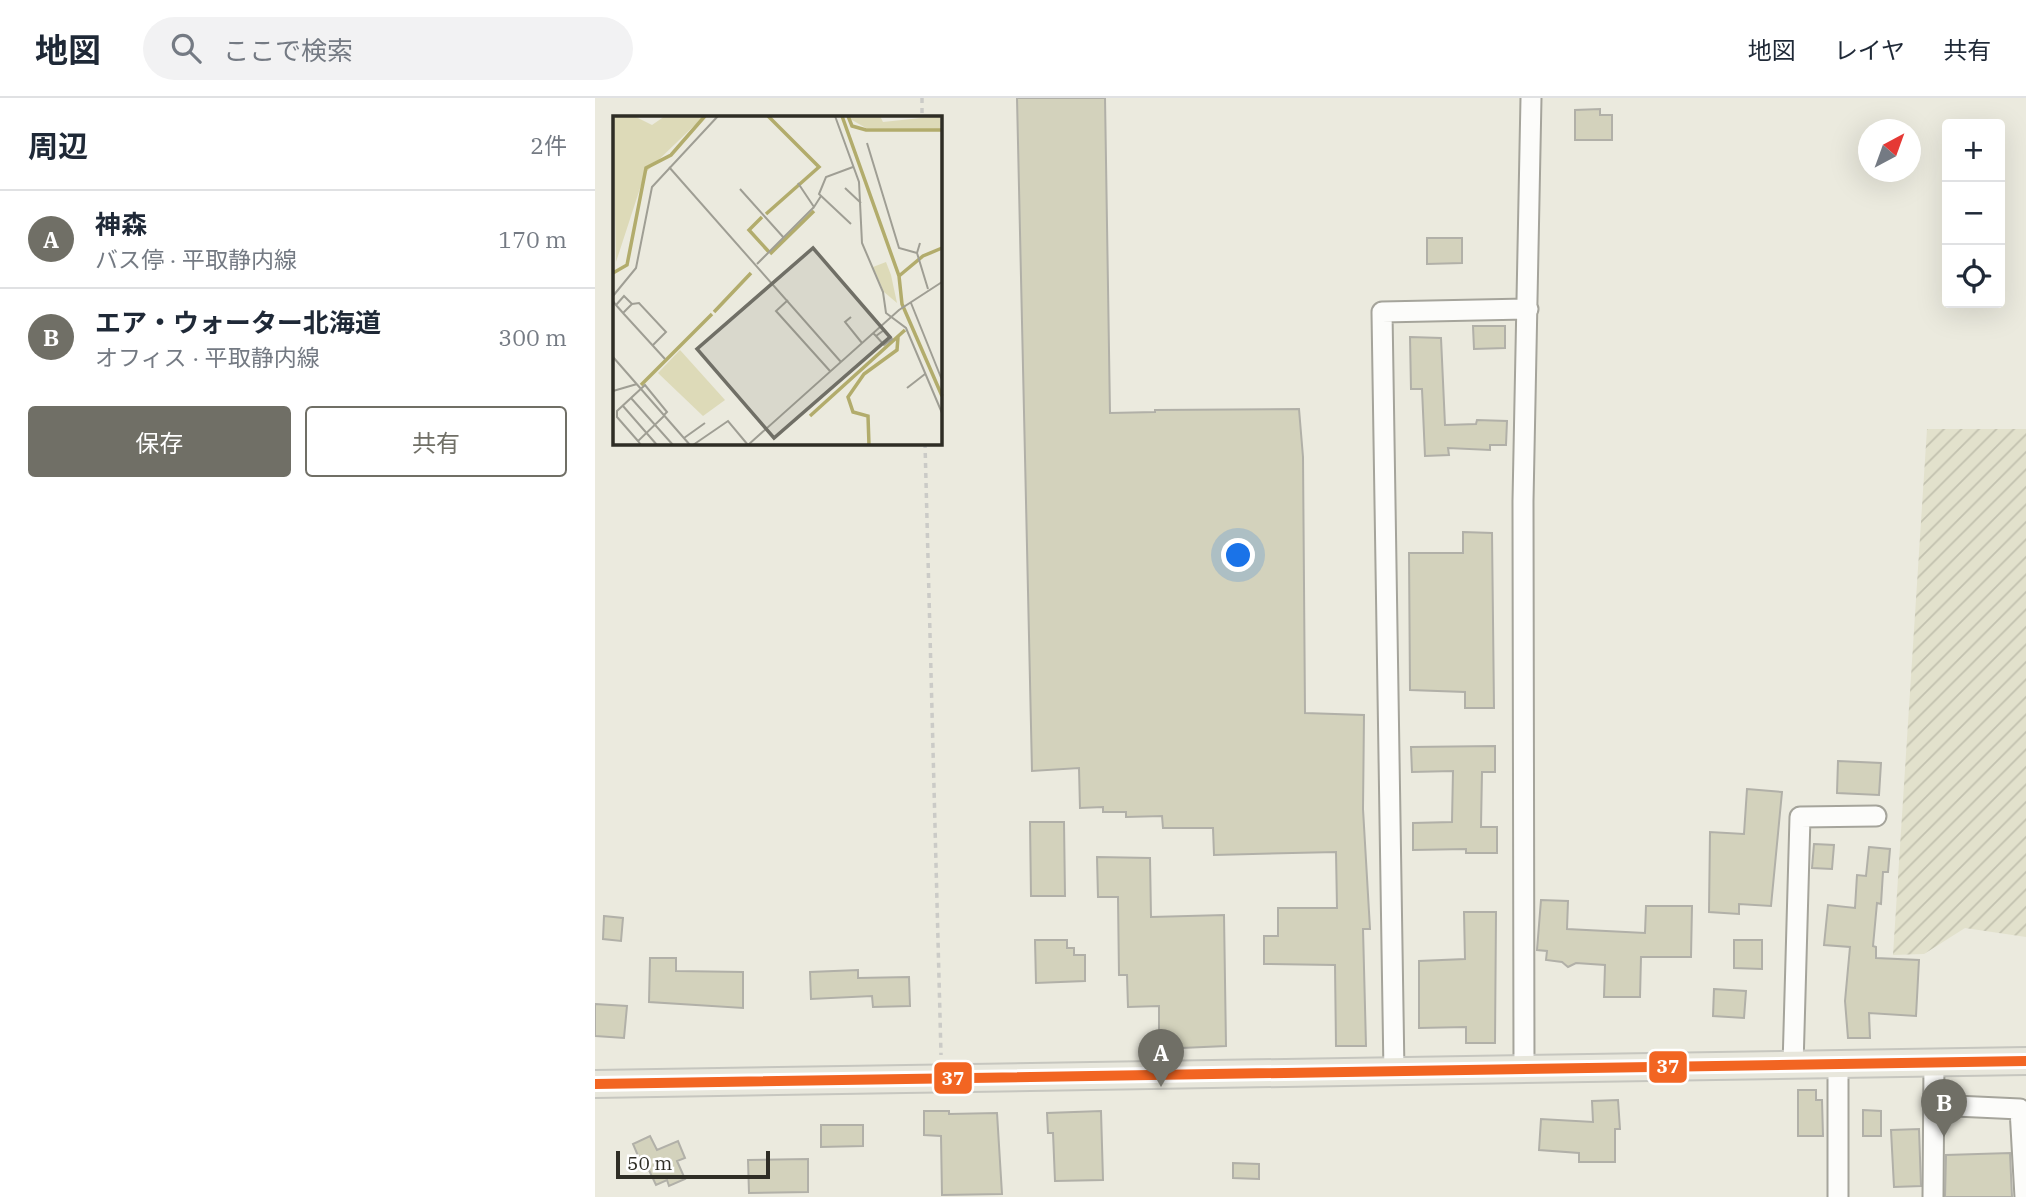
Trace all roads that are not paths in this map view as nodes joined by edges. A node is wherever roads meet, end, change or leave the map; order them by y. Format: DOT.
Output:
graph roads {
  1 [pos="1531,98"];
  2 [pos="1528,309"];
  3 [pos="1876,816"];
  4 [pos="2026,1061"];
  5 [pos="1934,1062"];
  6 [pos="1839,1065"];
  7 [pos="1793,1066"];
  8 [pos="1524,1070"];
  9 [pos="1394,1073"];
  10 [pos="595,1084"];
  11 [pos="1934,1105"];
  12 [pos="1838,1197"];
  13 [pos="1933,1197"];
  14 [pos="2025,1197"];
  1 -- 2 [label="street"];
  2 -- 8 [label="street"];
  2 -- 9 [label="street"];
  3 -- 7 [label="street"];
  4 -- 5 [label="main road"];
  5 -- 6 [label="main road"];
  5 -- 11 [label="street"];
  6 -- 7 [label="main road"];
  6 -- 12 [label="street"];
  7 -- 8 [label="main road"];
  8 -- 9 [label="main road"];
  9 -- 10 [label="main road"];
  11 -- 13 [label="street"];
  11 -- 14 [label="street"];
}
